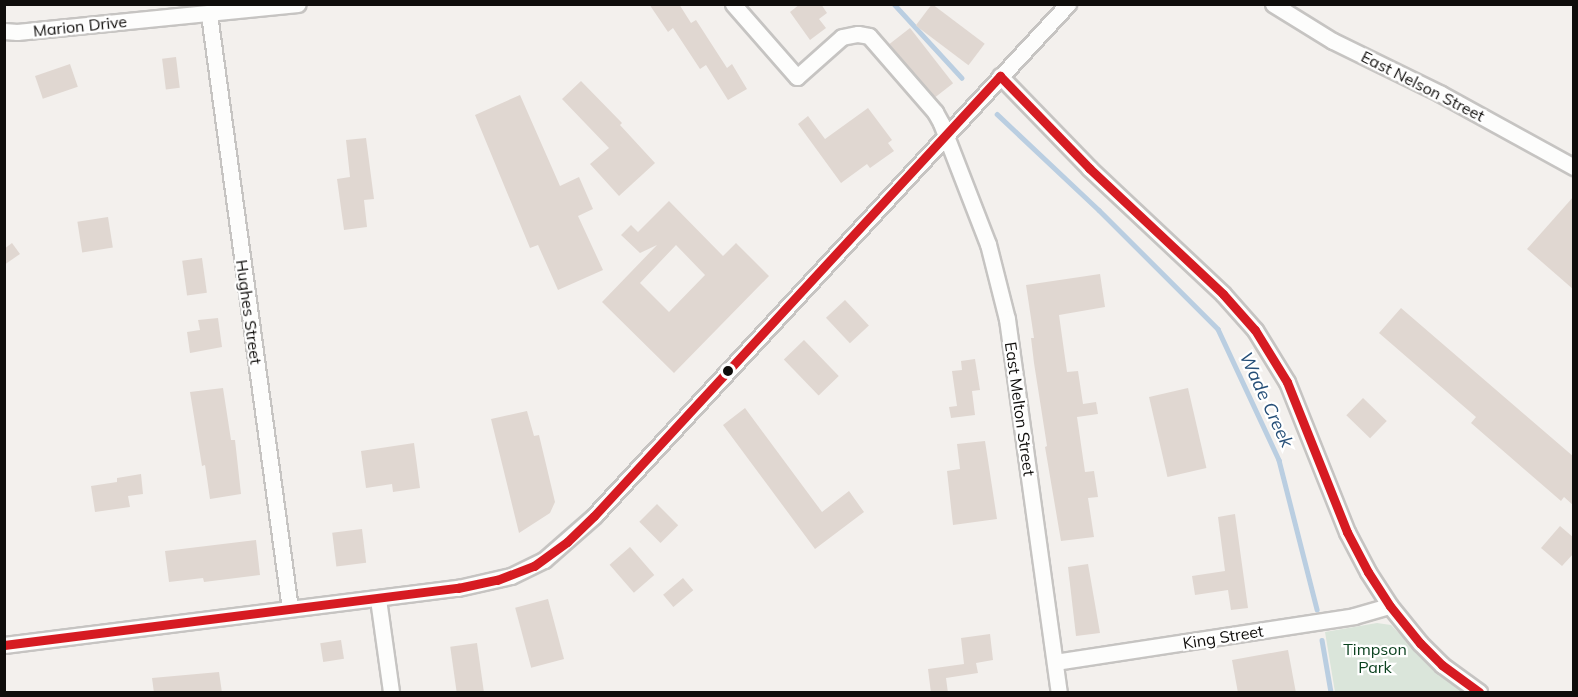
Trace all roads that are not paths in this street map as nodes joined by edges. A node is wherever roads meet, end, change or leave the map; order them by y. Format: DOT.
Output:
graph roads {
  1 [pos="298,4"];
  2 [pos="733,4"];
  3 [pos="1068,4"];
  4 [pos="1281,6"];
  5 [pos="179,10"];
  6 [pos="209,15"];
  7 [pos="4,31"];
  8 [pos="1000,76"];
  9 [pos="946,134"];
  10 [pos="1574,167"];
  11 [pos="378,599"];
  12 [pos="1390,606"];
  13 [pos="290,609"];
  14 [pos="4,645"];
  15 [pos="1055,662"];
  16 [pos="390,693"];
  17 [pos="1059,693"];
  18 [pos="1479,693"];
  1 -- 6 [label="street, Marion Drive"];
  2 -- 9 [label="street, East Melton Street"];
  3 -- 8 [label="street"];
  4 -- 10 [label="street, East Nelson Street"];
  5 -- 6 [label="street, Marion Drive"];
  5 -- 7 [label="street, Marion Drive"];
  6 -- 13 [label="street, Hughes Street"];
  8 -- 9 [label="street"];
  8 -- 12 [label="street"];
  9 -- 11 [label="street"];
  9 -- 15 [label="street, East Melton Street"];
  11 -- 13 [label="street"];
  11 -- 16 [label="street"];
  12 -- 15 [label="street, King Street"];
  12 -- 18 [label="street"];
  13 -- 14 [label="street"];
  15 -- 17 [label="street, East Melton Street"];
}
